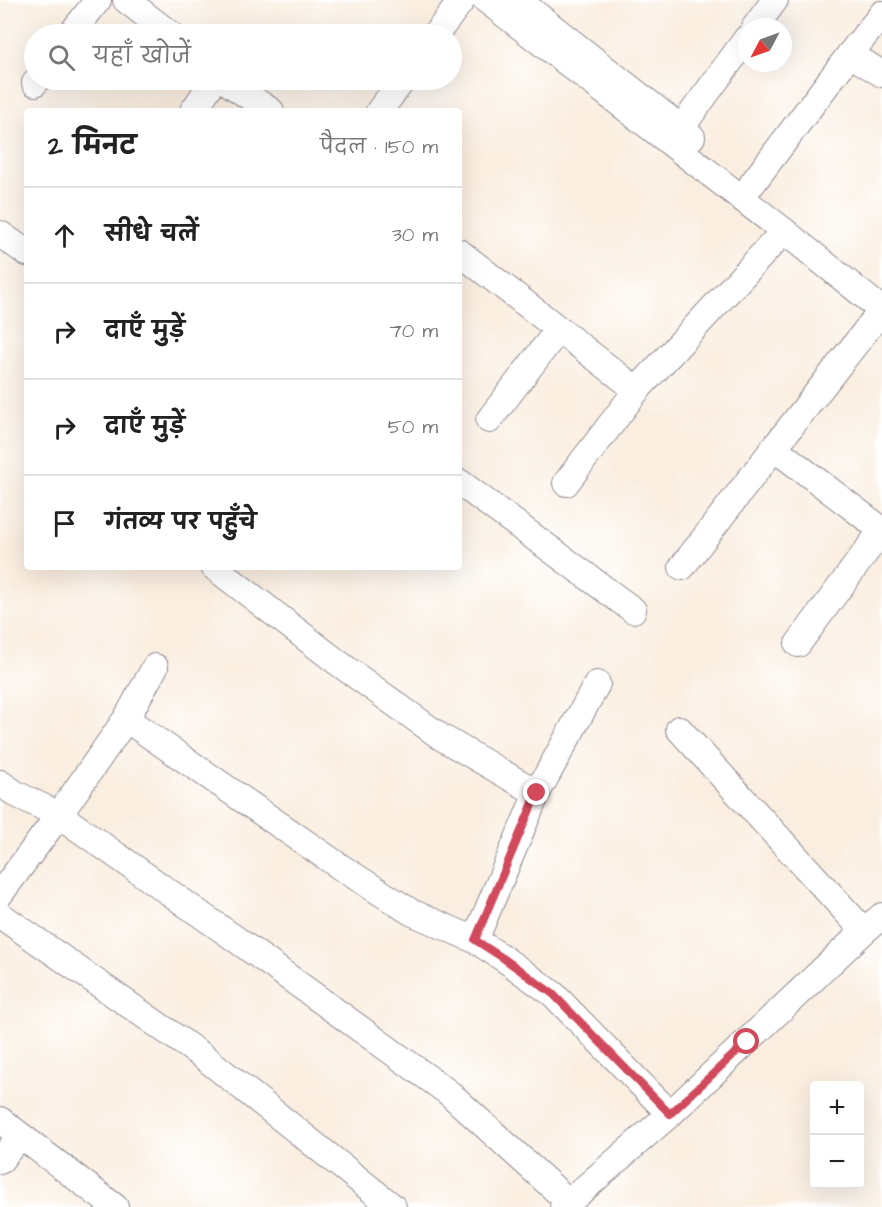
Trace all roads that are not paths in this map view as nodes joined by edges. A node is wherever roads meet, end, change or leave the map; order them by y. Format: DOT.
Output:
graph roads {
  1 [pos="98,0"];
  2 [pos="126,0"];
  3 [pos="462,0"];
  4 [pos="486,0"];
  5 [pos="518,0"];
  6 [pos="775,0"];
  7 [pos="882,14"];
  8 [pos="762,18"];
  9 [pos="80,24"];
  10 [pos="157,24"];
  11 [pos="444,24"];
  12 [pos="738,50"];
  13 [pos="850,54"];
  14 [pos="882,74"];
  15 [pos="207,90"];
  16 [pos="239,90"];
  17 [pos="395,90"];
  18 [pos="195,108"];
  19 [pos="266,108"];
  20 [pos="381,108"];
  21 [pos="681,128"];
  22 [pos="752,184"];
  23 [pos="784,231"];
  24 [pos="462,254"];
  25 [pos="882,288"];
  26 [pos="882,310"];
  27 [pos="558,330"];
  28 [pos="637,390"];
  29 [pos="489,420"];
  30 [pos="774,448"];
  31 [pos="566,483"];
  32 [pos="462,484"];
  33 [pos="682,567"];
  34 [pos="218,570"];
  35 [pos="633,610"];
  36 [pos="798,644"];
  37 [pos="155,667"];
  38 [pos="597,684"];
  39 [pos="126,719"];
  40 [pos="679,729"];
  41 [pos="0,783"];
  42 [pos="537,793"];
  43 [pos="58,815"];
  44 [pos="0,894"];
  45 [pos="0,915"];
  46 [pos="873,924"];
  47 [pos="475,940"];
  48 [pos="670,1114"];
  49 [pos="10,1128"];
  50 [pos="0,1161"];
  51 [pos="566,1205"];
  52 [pos="115,1207"];
  53 [pos="393,1207"];
  1 -- 9 [label="street"];
  2 -- 10 [label="street"];
  3 -- 11 [label="street"];
  4 -- 23 [label="street"];
  5 -- 21 [label="street"];
  6 -- 8 [label="street"];
  7 -- 13 [label="street"];
  12 -- 21 [label="street"];
  13 -- 14 [label="street"];
  13 -- 22 [label="street"];
  15 -- 18 [label="street"];
  16 -- 19 [label="street"];
  17 -- 20 [label="street"];
  21 -- 22 [label="street"];
  22 -- 25 [label="street"];
  23 -- 26 [label="street"];
  23 -- 28 [label="street"];
  24 -- 27 [label="street"];
  26 -- 30 [label="street"];
  27 -- 28 [label="street"];
  27 -- 29 [label="street"];
  28 -- 31 [label="street"];
  30 -- 33 [label="street"];
  30 -- 36 [label="street"];
  32 -- 35 [label="street"];
  34 -- 42 [label="street"];
  37 -- 39 [label="street"];
  38 -- 42 [label="street"];
  39 -- 43 [label="street"];
  39 -- 47 [label="street"];
  40 -- 46 [label="street"];
  41 -- 43 [label="street"];
  42 -- 47 [label="street"];
  43 -- 44 [label="street"];
  43 -- 51 [label="street"];
  45 -- 53 [label="street"];
  46 -- 48 [label="street"];
  47 -- 48 [label="street"];
  48 -- 51 [label="street"];
  49 -- 50 [label="street"];
  49 -- 52 [label="street"];
}
